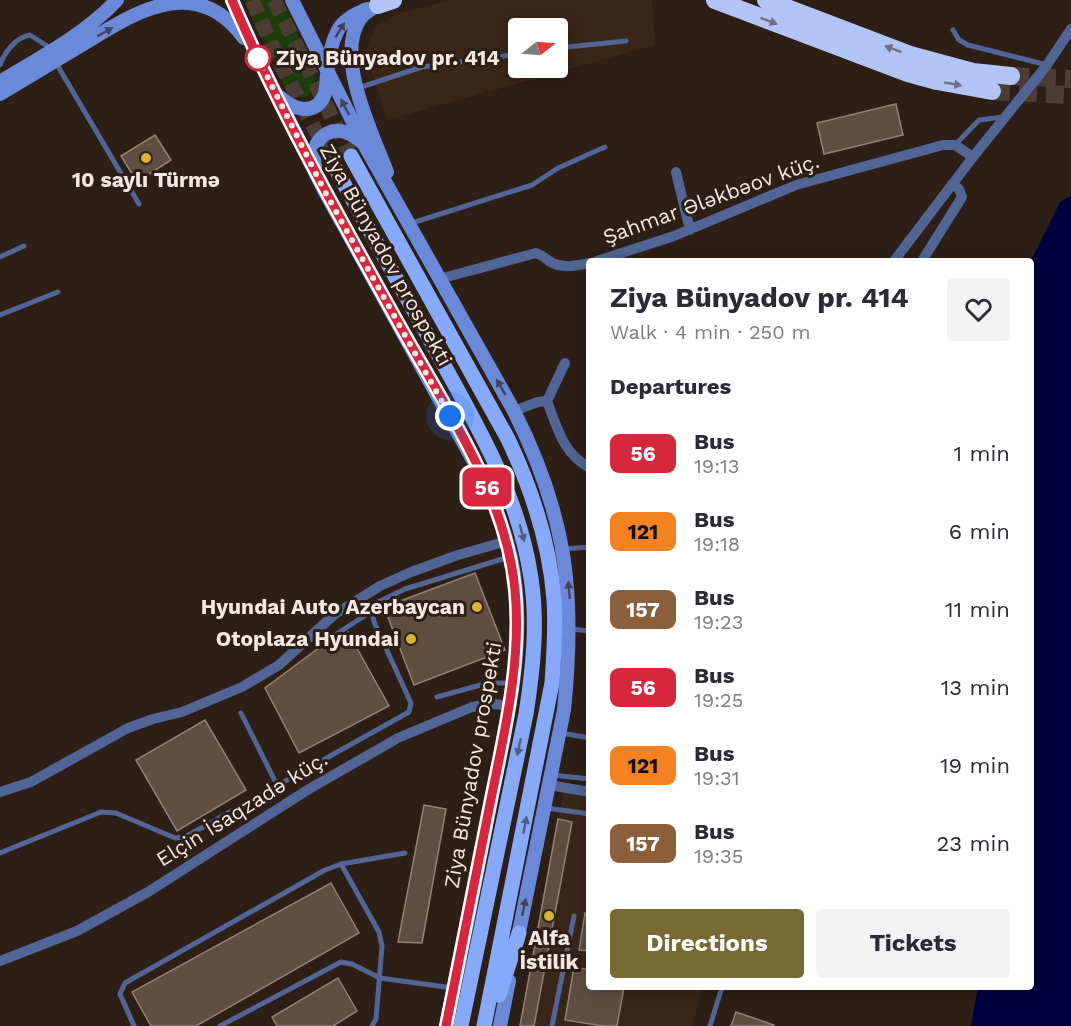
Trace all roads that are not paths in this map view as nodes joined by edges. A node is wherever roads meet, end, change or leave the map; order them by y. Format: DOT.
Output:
graph roads {
  1 [pos="117,0"];
  2 [pos="232,0"];
  3 [pos="292,0"];
  4 [pos="715,0"];
  5 [pos="766,0"];
  6 [pos="386,2"];
  7 [pos="1071,29"];
  8 [pos="953,30"];
  9 [pos="626,40"];
  10 [pos="568,47"];
  11 [pos="254,50"];
  12 [pos="508,55"];
  13 [pos="54,56"];
  14 [pos="0,65"];
  15 [pos="1047,65"];
  16 [pos="327,73"];
  17 [pos="1011,76"];
  18 [pos="269,81"];
  19 [pos="0,82"];
  20 [pos="356,88"];
  21 [pos="992,91"];
  22 [pos="0,94"];
  23 [pos="1008,116"];
  24 [pos="955,145"];
  25 [pos="365,146"];
  26 [pos="605,147"];
  27 [pos="351,156"];
  28 [pos="973,157"];
  29 [pos="333,164"];
  30 [pos="676,172"];
  31 [pos="952,184"];
  32 [pos="324,190"];
  33 [pos="139,204"];
  34 [pos="408,224"];
  35 [pos="690,230"];
  36 [pos="24,246"];
  37 [pos="0,257"];
  38 [pos="607,258"];
  39 [pos="896,258"];
  40 [pos="924,258"];
  41 [pos="586,264"];
  42 [pos="439,279"];
  43 [pos="58,292"];
  44 [pos="0,307"];
  45 [pos="2,314"];
  46 [pos="565,363"];
  47 [pos="547,401"];
  48 [pos="514,411"];
  49 [pos="586,466"];
  50 [pos="507,541"];
  51 [pos="586,546"];
  52 [pos="564,549"];
  53 [pos="511,556"];
  54 [pos="554,599"];
  55 [pos="372,611"];
  56 [pos="570,629"];
  57 [pos="586,631"];
  58 [pos="338,633"];
  59 [pos="513,683"];
  60 [pos="437,697"];
  61 [pos="509,705"];
  62 [pos="564,710"];
  63 [pos="241,713"];
  64 [pos="526,714"];
  65 [pos="559,733"];
  66 [pos="586,737"];
  67 [pos="586,779"];
  68 [pos="550,780"];
  69 [pos="277,784"];
  70 [pos="586,791"];
  71 [pos="0,792"];
  72 [pos="544,807"];
  73 [pos="586,813"];
  74 [pos="0,853"];
  75 [pos="405,853"];
  76 [pos="341,864"];
  77 [pos="573,916"];
  78 [pos="482,928"];
  79 [pos="519,933"];
  80 [pos="0,961"];
  81 [pos="380,978"];
  82 [pos="454,988"];
  83 [pos="721,990"];
  84 [pos="134,1026"];
  85 [pos="220,1026"];
  86 [pos="372,1026"];
  87 [pos="448,1026"];
  88 [pos="462,1026"];
  89 [pos="484,1026"];
  90 [pos="489,1026"];
  91 [pos="500,1026"];
  92 [pos="552,1026"];
  93 [pos="710,1026"];
  1 -- 13 [label="main road"];
  2 -- 11 [label="main road, Ziya Bünyadov prospekti"];
  3 -- 16 [label="main road, Ziya Bünyadov prospekti"];
  4 -- 21 [label="highway, one-way"];
  17 -- 5 [label="highway, one-way"];
  16 -- 6 [label="main road, one-way"];
  6 -- 20 [label="main road"];
  7 -- 15 [label="street"];
  8 -- 15 [label="lane"];
  9 -- 10 [label="lane"];
  13 -- 11 [label="main road, one-way"];
  11 -- 18 [label="main road, Ziya Bünyadov prospekti"];
  12 -- 20 [label="lane"];
  13 -- 14 [label="lane"];
  13 -- 19 [label="main road"];
  13 -- 22 [label="main road"];
  13 -- 33 [label="lane"];
  15 -- 23 [label="street"];
  16 -- 18 [label="main road"];
  25 -- 16 [label="main road, Ziya Bünyadov prospekti, one-way"];
  18 -- 32 [label="main road, Ziya Bünyadov prospekti"];
  20 -- 34 [label="main road"];
  23 -- 24 [label="lane"];
  23 -- 28 [label="street"];
  24 -- 28 [label="street"];
  24 -- 35 [label="street, Şahmar Ələkbəov küç."];
  25 -- 32 [label="main road"];
  25 -- 34 [label="main road, Ziya Bünyadov prospekti"];
  26 -- 34 [label="lane"];
  27 -- 54 [label="main road, Ziya Bünyadov prospekti"];
  28 -- 31 [label="street"];
  29 -- 64 [label="main road, Ziya Bünyadov prospekti, one-way"];
  30 -- 35 [label="street"];
  31 -- 39 [label="street"];
  31 -- 40 [label="street"];
  32 -- 50 [label="main road, Ziya Bünyadov prospekti"];
  34 -- 42 [label="main road, Ziya Bünyadov prospekti"];
  35 -- 38 [label="street, Şahmar Ələkbəov küç."];
  36 -- 37 [label="lane"];
  41 -- 42 [label="street, Şahmar Ələkbəov küç."];
  48 -- 42 [label="main road, Ziya Bünyadov prospekti, one-way"];
  43 -- 45 [label="lane"];
  44 -- 45 [label="lane"];
  46 -- 47 [label="street"];
  47 -- 48 [label="street"];
  47 -- 49 [label="street"];
  48 -- 52 [label="main road, Ziya Bünyadov prospekti"];
  50 -- 53 [label="main road, Ziya Bünyadov prospekti"];
  50 -- 71 [label="street"];
  51 -- 52 [label="lane"];
  56 -- 52 [label="main road, Ziya Bünyadov prospekti, one-way"];
  53 -- 55 [label="lane"];
  53 -- 59 [label="main road, Ziya Bünyadov prospekti"];
  53 -- 64 [label="main road"];
  54 -- 62 [label="main road"];
  89 -- 54 [label="main road, Ziya Bünyadov prospekti, one-way"];
  55 -- 58 [label="lane"];
  55 -- 69 [label="lane"];
  56 -- 57 [label="lane"];
  56 -- 62 [label="main road, Ziya Bünyadov prospekti"];
  59 -- 60 [label="lane"];
  59 -- 61 [label="main road, Ziya Bünyadov prospekti"];
  61 -- 80 [label="street, Elçin İsaqzadə küç."];
  61 -- 82 [label="main road, Ziya Bünyadov prospekti"];
  62 -- 65 [label="main road, Ziya Bünyadov prospekti"];
  63 -- 69 [label="lane"];
  64 -- 78 [label="main road, Ziya Bünyadov prospekti, one-way"];
  65 -- 66 [label="lane"];
  65 -- 68 [label="main road, Ziya Bünyadov prospekti"];
  67 -- 68 [label="lane"];
  68 -- 70 [label="street"];
  68 -- 72 [label="main road, Ziya Bünyadov prospekti"];
  69 -- 74 [label="lane"];
  72 -- 73 [label="lane"];
  79 -- 72 [label="main road, Ziya Bünyadov prospekti, one-way"];
  75 -- 76 [label="lane"];
  76 -- 81 [label="lane"];
  76 -- 84 [label="lane"];
  77 -- 92 [label="lane"];
  78 -- 87 [label="main road"];
  78 -- 88 [label="main road, Ziya Bünyadov prospekti"];
  79 -- 90 [label="main road"];
  79 -- 91 [label="main road, Ziya Bünyadov prospekti"];
  81 -- 82 [label="lane"];
  81 -- 85 [label="lane"];
  81 -- 86 [label="lane"];
  82 -- 87 [label="main road, Ziya Bünyadov prospekti"];
  83 -- 93 [label="lane"];
}
